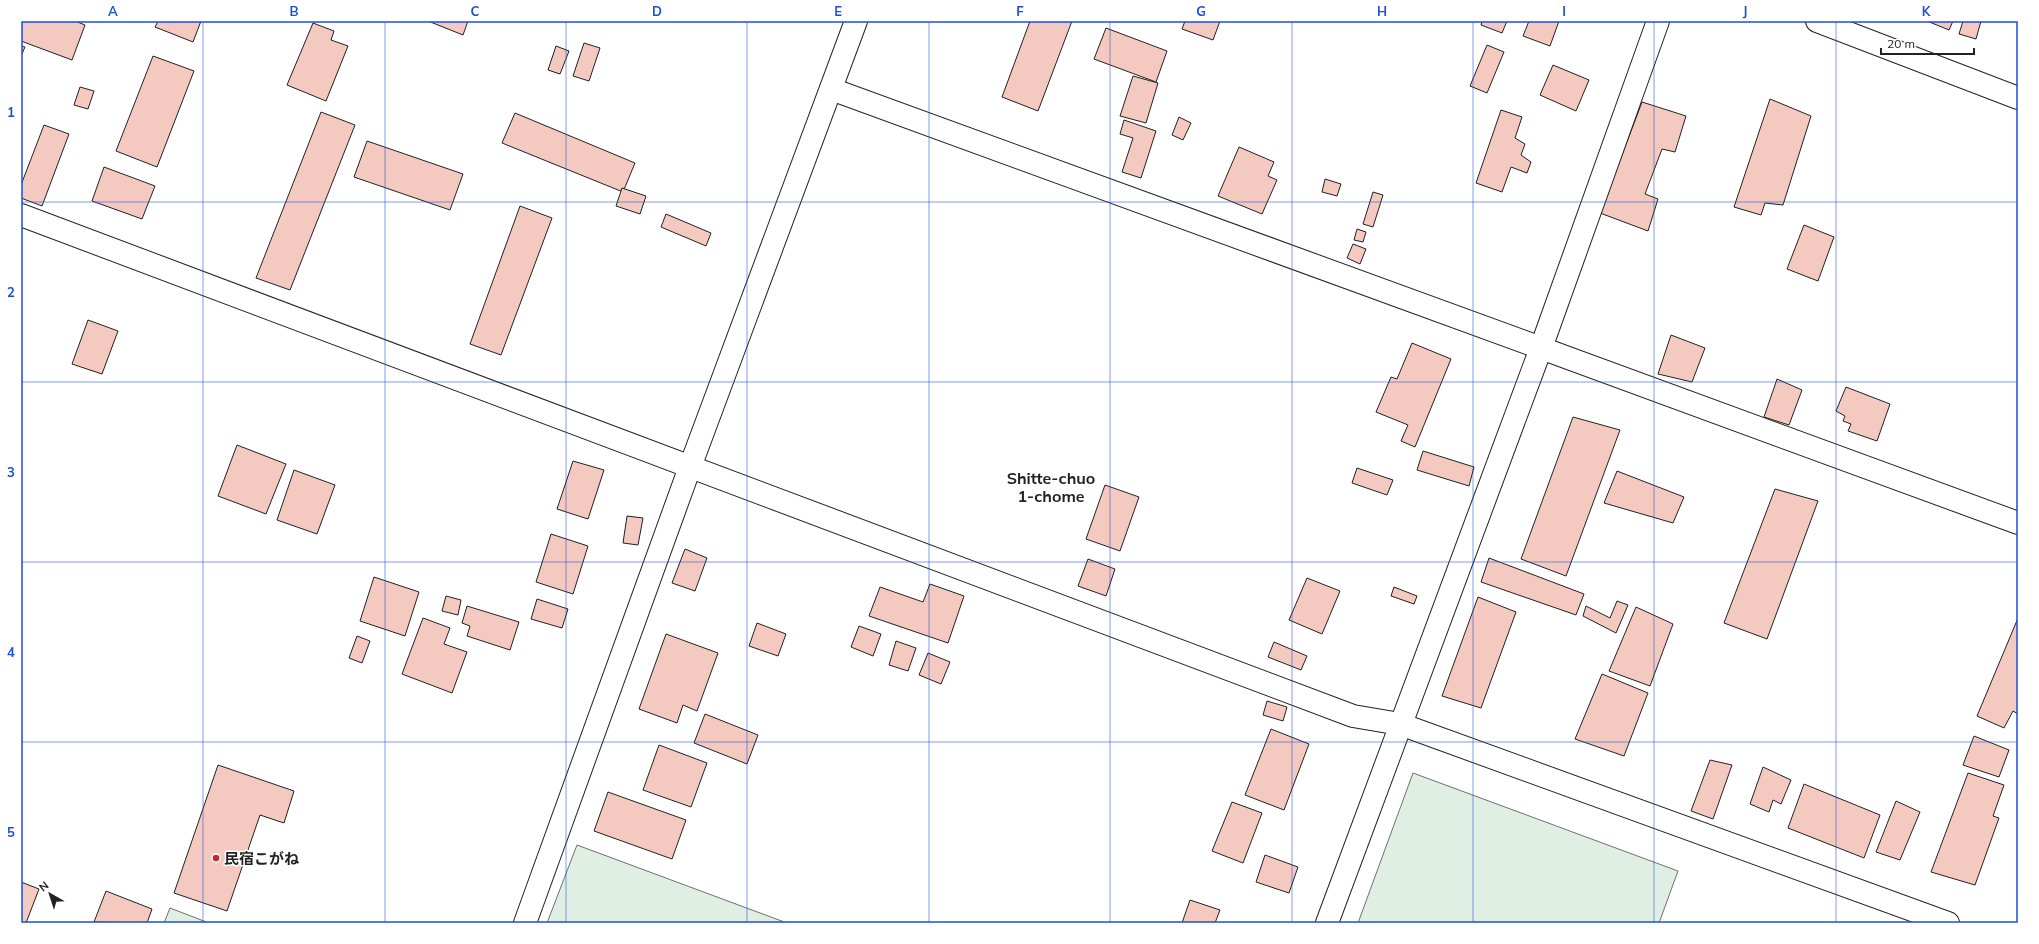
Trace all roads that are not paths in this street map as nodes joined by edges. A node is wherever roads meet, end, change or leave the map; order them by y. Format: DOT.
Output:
graph roads {
  1 [pos="856,21"];
  2 [pos="1658,21"];
  3 [pos="1817,21"];
  4 [pos="831,89"];
  5 [pos="2018,98"];
  6 [pos="21,215"];
  7 [pos="1541,348"];
  8 [pos="690,466"];
  9 [pos="2018,523"];
  10 [pos="1400,724"];
  11 [pos="525,923"];
  12 [pos="1327,923"];
  13 [pos="1948,923"];
  1 -- 4 [label="street"];
  2 -- 7 [label="street"];
  3 -- 5 [label="street"];
  4 -- 7 [label="street"];
  4 -- 8 [label="street"];
  6 -- 8 [label="street"];
  7 -- 9 [label="street"];
  7 -- 10 [label="street"];
  8 -- 10 [label="street"];
  8 -- 11 [label="street"];
  10 -- 12 [label="street"];
  10 -- 13 [label="street"];
}
